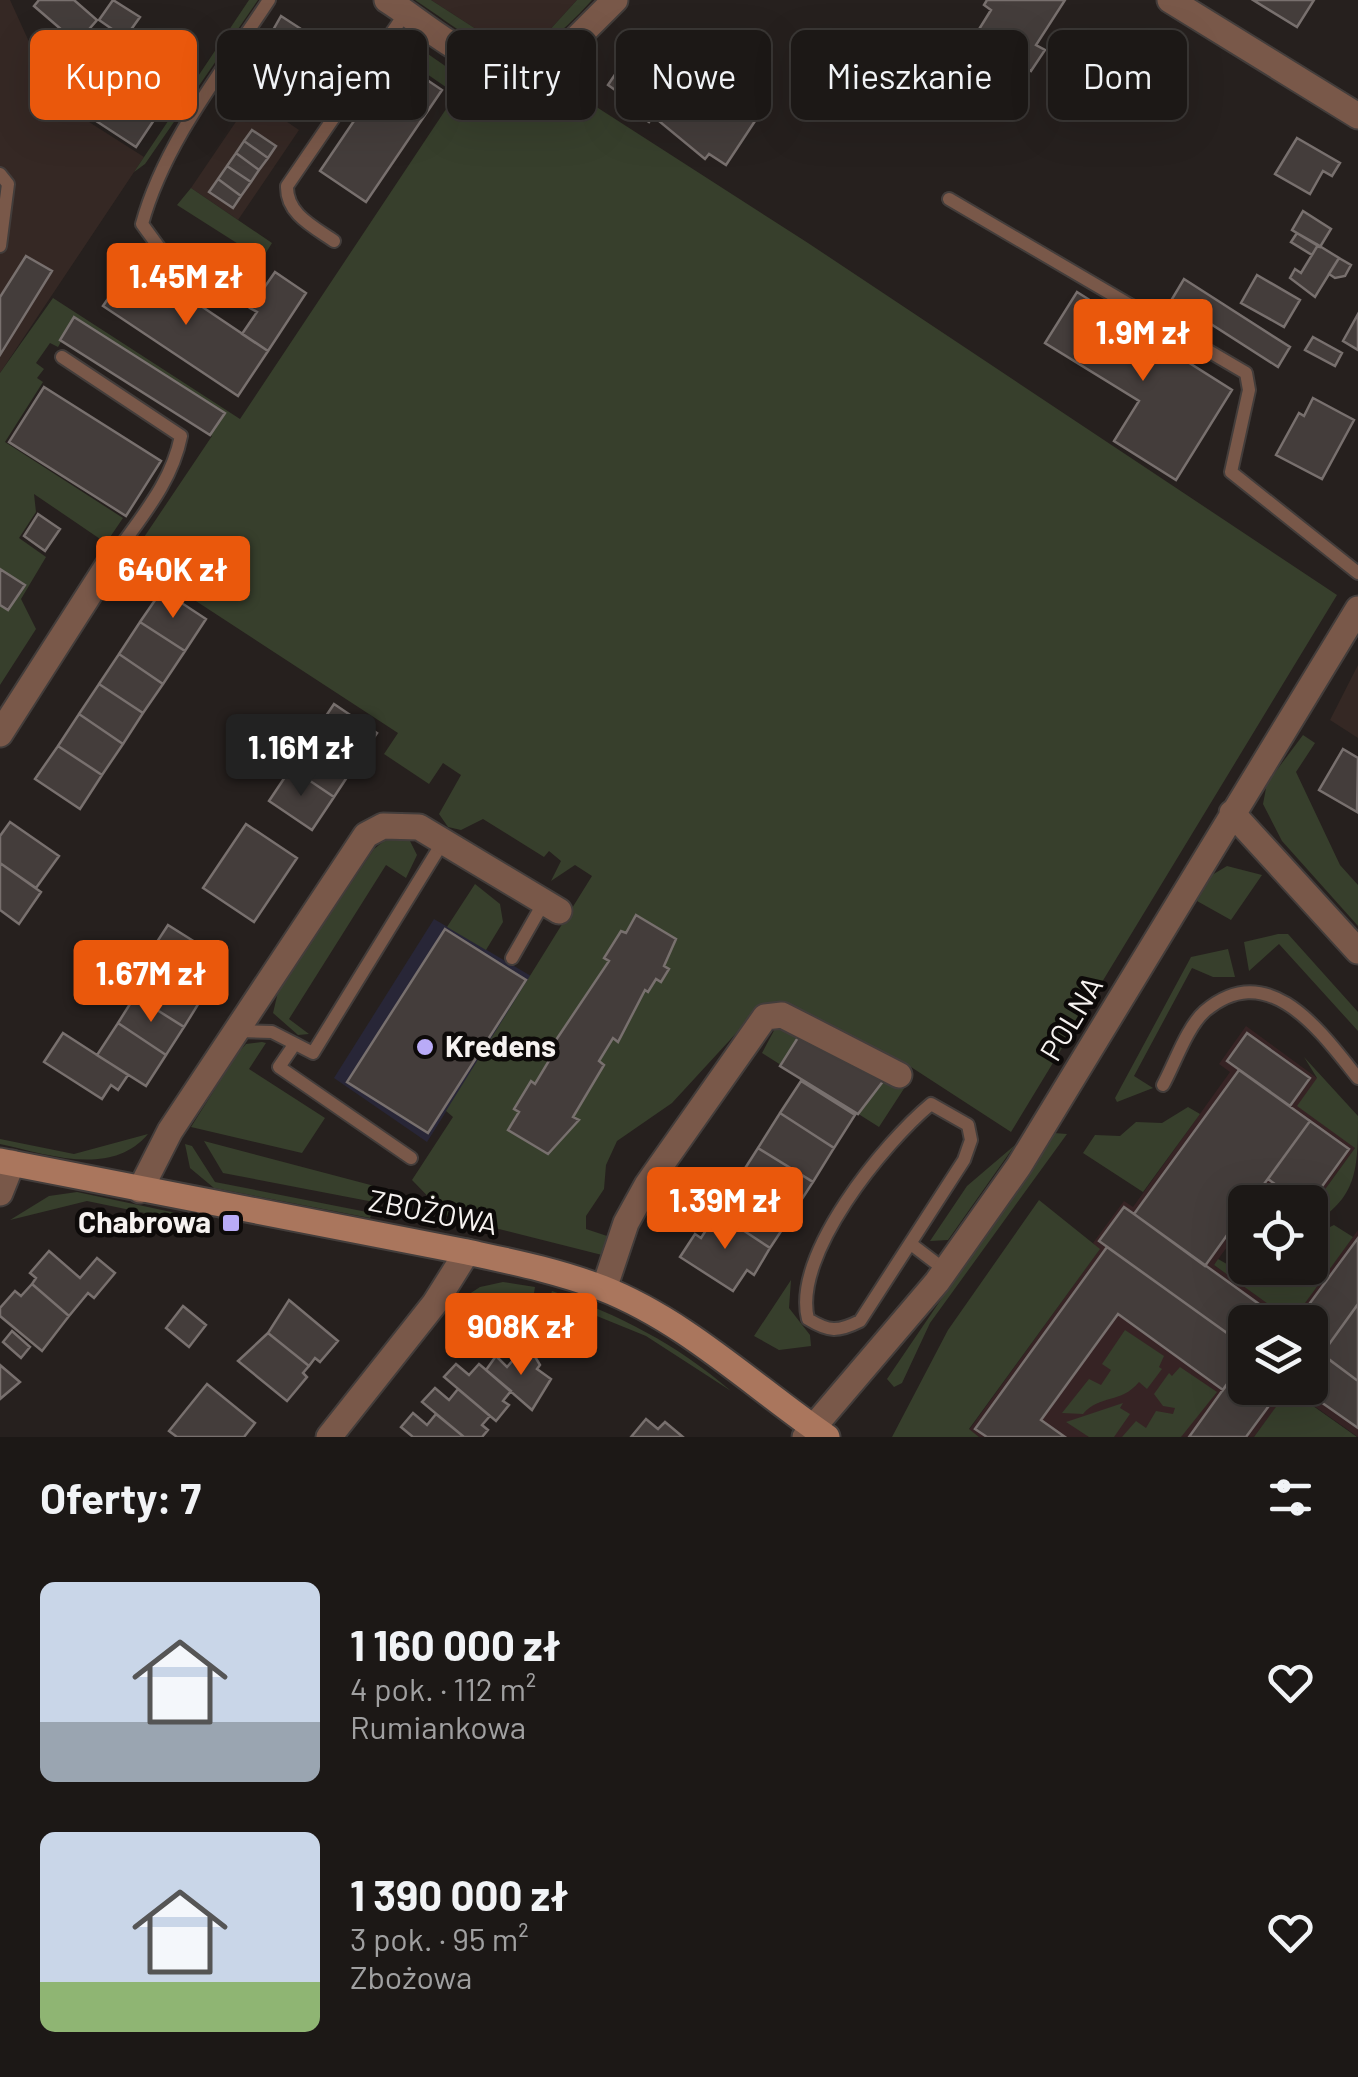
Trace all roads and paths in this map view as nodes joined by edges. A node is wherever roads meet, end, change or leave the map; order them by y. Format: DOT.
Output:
graph roads {
  1 [pos="269,0"];
  2 [pos="615,0"];
  3 [pos="1170,0"];
  4 [pos="396,6"];
  5 [pos="1358,116"];
  6 [pos="0,174"];
  7 [pos="949,200"];
  8 [pos="334,241"];
  9 [pos="0,246"];
  10 [pos="222,297"];
  11 [pos="62,356"];
  12 [pos="110,562"];
  13 [pos="1358,573"];
  14 [pos="1358,609"];
  15 [pos="0,734"];
  16 [pos="1232,812"];
  17 [pos="444,840"];
  18 [pos="552,907"];
  19 [pos="1358,951"];
  20 [pos="512,958"];
  21 [pos="236,1032"];
  22 [pos="294,1045"];
  23 [pos="898,1075"];
  24 [pos="1358,1078"];
  25 [pos="1163,1085"];
  26 [pos="411,1158"];
  27 [pos="6,1162"];
  28 [pos="140,1190"];
  29 [pos="0,1192"];
  30 [pos="910,1244"];
  31 [pos="467,1252"];
  32 [pos="945,1270"];
  33 [pos="604,1289"];
  34 [pos="815,1434"];
  35 [pos="328,1437"];
  1 -- 10 [label="lane"];
  2 -- 4 [label="street"];
  3 -- 5 [label="street"];
  4 -- 8 [label="lane"];
  6 -- 9 [label="lane"];
  7 -- 13 [label="lane"];
  11 -- 12 [label="lane"];
  12 -- 15 [label="street"];
  14 -- 16 [label="street, POLNA"];
  16 -- 19 [label="street"];
  16 -- 32 [label="street, POLNA"];
  17 -- 18 [label="street"];
  17 -- 21 [label="street"];
  17 -- 22 [label="lane"];
  18 -- 20 [label="lane"];
  21 -- 22 [label="lane"];
  21 -- 28 [label="street"];
  22 -- 26 [label="lane"];
  23 -- 33 [label="street"];
  24 -- 25 [label="lane"];
  27 -- 28 [label="street, ZBOŻOWA"];
  27 -- 29 [label="street"];
  28 -- 31 [label="street, ZBOŻOWA"];
  30 -- 30 [label="lane"];
  30 -- 32 [label="lane"];
  31 -- 33 [label="street, ZBOŻOWA"];
  31 -- 35 [label="street"];
  32 -- 34 [label="street, POLNA"];
  33 -- 34 [label="street, ZBOŻOWA"];
}
